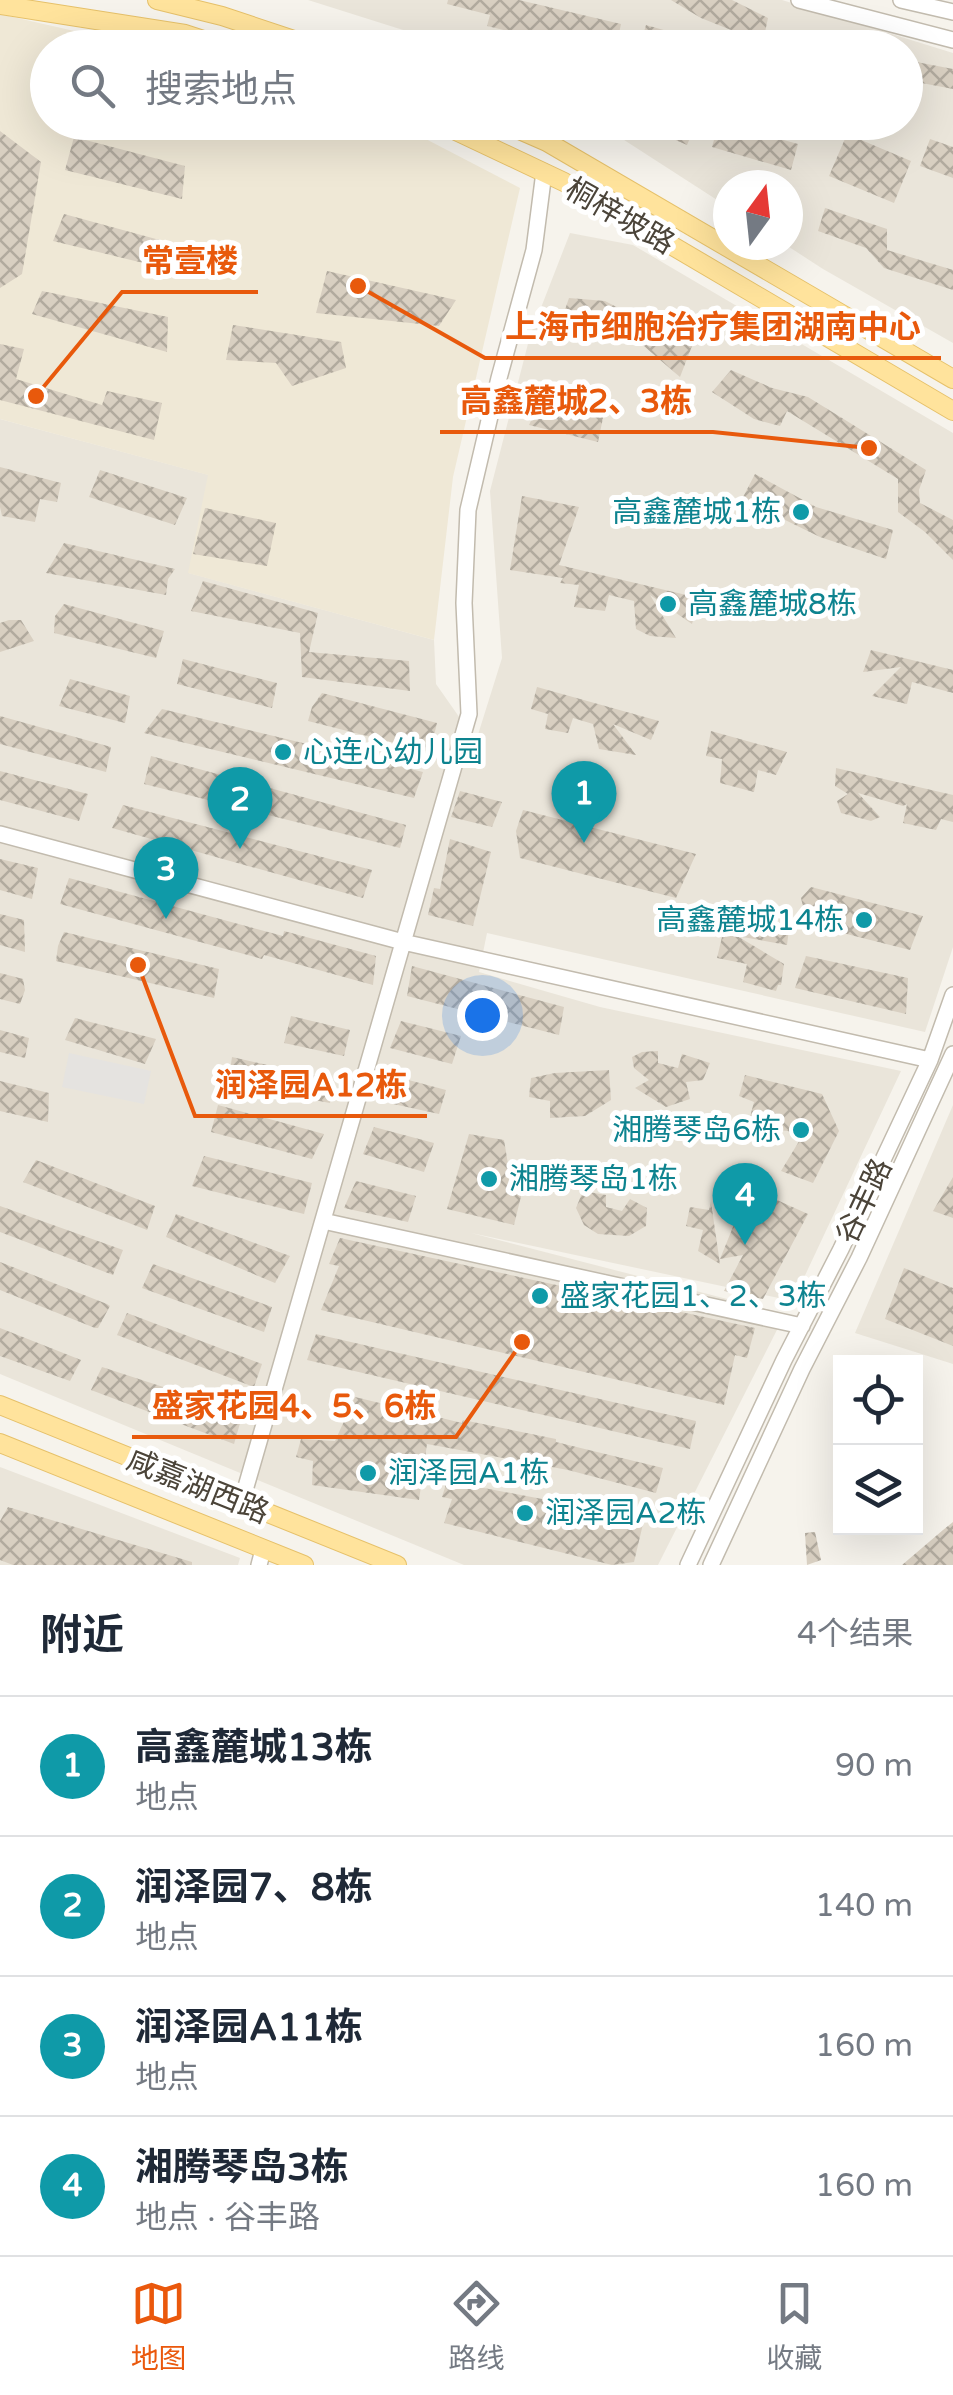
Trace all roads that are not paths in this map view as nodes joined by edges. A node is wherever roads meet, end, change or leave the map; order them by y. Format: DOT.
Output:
graph roads {
  1 [pos="157,0"];
  2 [pos="800,0"];
  3 [pos="902,0"];
  4 [pos="0,5"];
  5 [pos="953,12"];
  6 [pos="159,30"];
  7 [pos="264,30"];
  8 [pos="915,30"];
  9 [pos="923,32"];
  10 [pos="953,40"];
  11 [pos="476,140"];
  12 [pos="543,140"];
  13 [pos="544,172"];
  14 [pos="953,379"];
  15 [pos="953,412"];
  16 [pos="0,834"];
  17 [pos="403,942"];
  18 [pos="953,995"];
  19 [pos="953,1054"];
  20 [pos="930,1060"];
  21 [pos="322,1221"];
  22 [pos="802,1326"];
  23 [pos="0,1405"];
  24 [pos="0,1444"];
  25 [pos="241,1504"];
  26 [pos="261,1557"];
  27 [pos="304,1565"];
  28 [pos="397,1565"];
  29 [pos="688,1565"];
  30 [pos="711,1565"];
  1 -- 7 [label="main road"];
  2 -- 8 [label="street"];
  3 -- 5 [label="street"];
  4 -- 6 [label="main road"];
  9 -- 10 [label="street"];
  11 -- 13 [label="main road, 桐梓坡路"];
  12 -- 14 [label="main road, 桐梓坡路"];
  13 -- 15 [label="main road, 桐梓坡路"];
  13 -- 17 [label="street"];
  16 -- 17 [label="street"];
  17 -- 20 [label="street"];
  17 -- 21 [label="street"];
  18 -- 20 [label="street, 谷丰路"];
  19 -- 30 [label="street, 谷丰路"];
  20 -- 22 [label="street, 谷丰路"];
  21 -- 22 [label="street"];
  21 -- 25 [label="street"];
  22 -- 29 [label="street, 谷丰路"];
  23 -- 25 [label="main road, 咸嘉湖西路"];
  24 -- 26 [label="main road, 咸嘉湖西路"];
  25 -- 28 [label="main road, 咸嘉湖西路"];
  26 -- 27 [label="main road, 咸嘉湖西路"];
}
